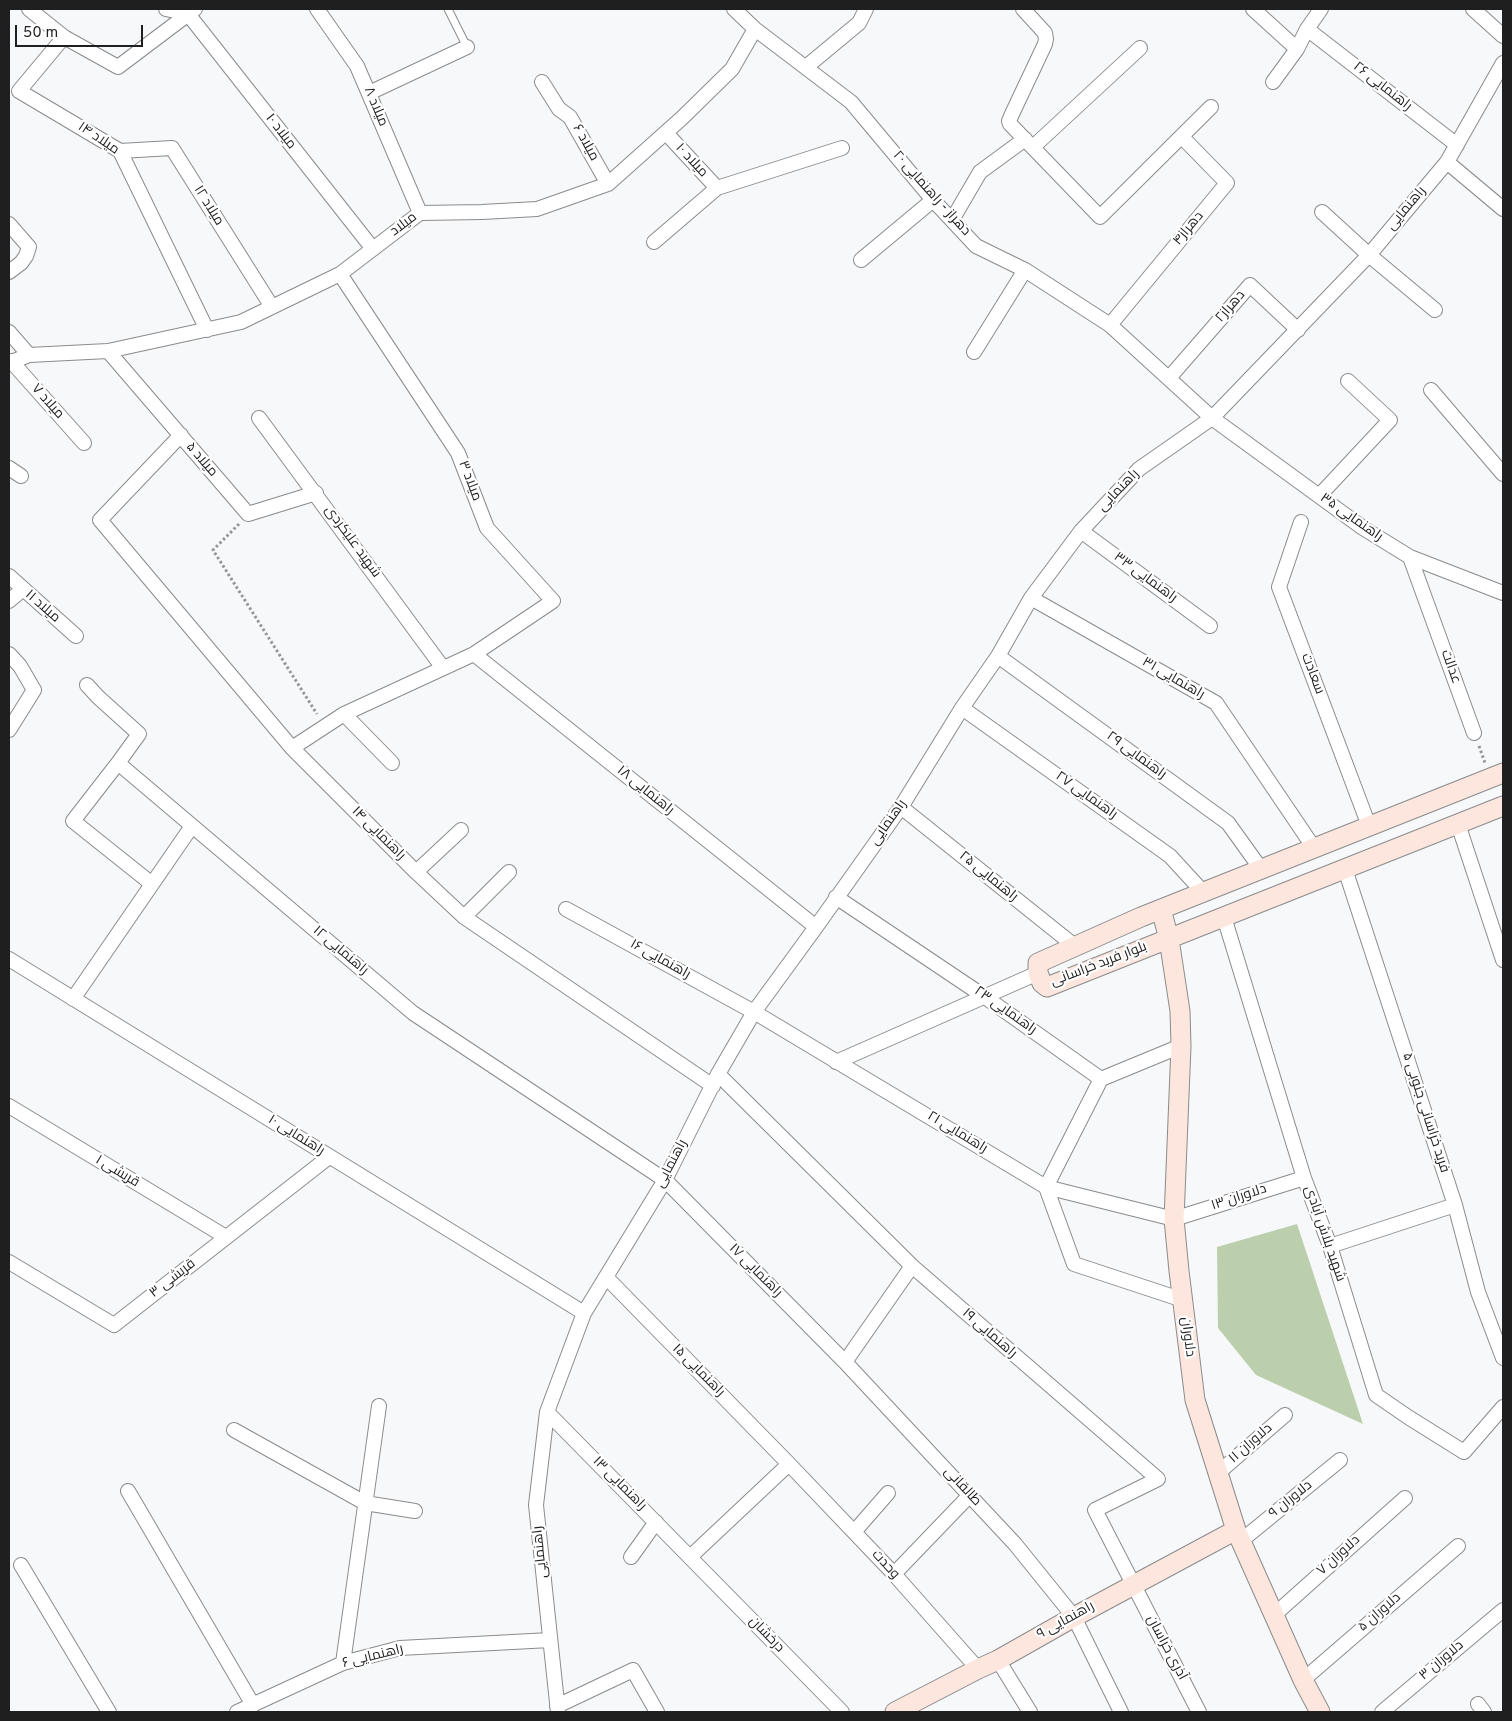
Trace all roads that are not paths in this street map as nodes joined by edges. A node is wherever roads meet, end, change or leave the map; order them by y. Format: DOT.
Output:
graph roads {
  1 [pos="29,9"];
  2 [pos="166,9"];
  3 [pos="317,9"];
  4 [pos="448,9"];
  5 [pos="734,9"];
  6 [pos="866,9"];
  7 [pos="1023,9"];
  8 [pos="1253,9"];
  9 [pos="1321,9"];
  10 [pos="1473,9"];
  11 [pos="192,11"];
  12 [pos="1307,29"];
  13 [pos="755,30"];
  14 [pos="1503,36"];
  15 [pos="64,37"];
  16 [pos="467,47"];
  17 [pos="1140,48"];
  18 [pos="1297,49"];
  19 [pos="1503,63"];
  20 [pos="806,67"];
  21 [pos="542,82"];
  22 [pos="1273,82"];
  23 [pos="368,93"];
  24 [pos="1211,107"];
  25 [pos="666,133"];
  26 [pos="1182,138"];
  27 [pos="1029,143"];
  28 [pos="1457,145"];
  29 [pos="842,148"];
  30 [pos="120,151"];
  31 [pos="1447,162"];
  32 [pos="608,184"];
  33 [pos="717,188"];
  34 [pos="933,200"];
  35 [pos="1503,209"];
  36 [pos="1322,212"];
  37 [pos="420,213"];
  38 [pos="952,220"];
  39 [pos="9,224"];
  40 [pos="654,242"];
  41 [pos="373,249"];
  42 [pos="1369,255"];
  43 [pos="860,260"];
  44 [pos="1025,270"];
  45 [pos="9,272"];
  46 [pos="340,274"];
  47 [pos="272,307"];
  48 [pos="1435,310"];
  49 [pos="1110,325"];
  50 [pos="207,330"];
  51 [pos="1298,330"];
  52 [pos="9,332"];
  53 [pos="108,351"];
  54 [pos="974,352"];
  55 [pos="29,355"];
  56 [pos="10,362"];
  57 [pos="1169,378"];
  58 [pos="1348,381"];
  59 [pos="1431,390"];
  60 [pos="260,418"];
  61 [pos="1212,418"];
  62 [pos="180,435"];
  63 [pos="84,443"];
  64 [pos="9,468"];
  65 [pos="1503,474"];
  66 [pos="21,476"];
  67 [pos="316,493"];
  68 [pos="1320,496"];
  69 [pos="1301,522"];
  70 [pos="1081,531"];
  71 [pos="1410,557"];
  72 [pos="9,576"];
  73 [pos="22,590"];
  74 [pos="1503,594"];
  75 [pos="1031,598"];
  76 [pos="9,601"];
  77 [pos="1210,626"];
  78 [pos="76,636"];
  79 [pos="9,654"];
  80 [pos="474,654"];
  81 [pos="998,656"];
  82 [pos="443,668"];
  83 [pos="87,685"];
  84 [pos="962,708"];
  85 [pos="344,714"];
  86 [pos="9,730"];
  87 [pos="1474,733"];
  88 [pos="292,748"];
  89 [pos="118,763"];
  90 [pos="392,763"];
  91 [pos="1497,775"];
  92 [pos="1503,806"];
  93 [pos="901,807"];
  94 [pos="1458,824"];
  95 [pos="192,826"];
  96 [pos="1369,826"];
  97 [pos="461,830"];
  98 [pos="1314,848"];
  99 [pos="1261,869"];
  100 [pos="1346,869"];
  101 [pos="416,872"];
  102 [pos="509,872"];
  103 [pos="152,884"];
  104 [pos="1204,892"];
  105 [pos="836,897"];
  106 [pos="566,909"];
  107 [pos="1161,909"];
  108 [pos="464,916"];
  109 [pos="1224,917"];
  110 [pos="816,927"];
  111 [pos="1169,939"];
  112 [pos="1076,947"];
  113 [pos="9,959"];
  114 [pos="1503,960"];
  115 [pos="1038,973"];
  116 [pos="985,997"];
  117 [pos="73,999"];
  118 [pos="754,1012"];
  119 [pos="1181,1046"];
  120 [pos="836,1062"];
  121 [pos="1100,1079"];
  122 [pos="716,1080"];
  123 [pos="9,1106"];
  124 [pos="329,1156"];
  125 [pos="1304,1178"];
  126 [pos="665,1180"];
  127 [pos="1046,1187"];
  128 [pos="1455,1205"];
  129 [pos="1174,1219"];
  130 [pos="226,1237"];
  131 [pos="1330,1246"];
  132 [pos="9,1262"];
  133 [pos="912,1266"];
  134 [pos="606,1277"];
  135 [pos="1183,1300"];
  136 [pos="584,1313"];
  137 [pos="1503,1358"];
  138 [pos="845,1362"];
  139 [pos="379,1406"];
  140 [pos="1503,1407"];
  141 [pos="547,1412"];
  142 [pos="1285,1415"];
  143 [pos="234,1430"];
  144 [pos="1340,1460"];
  145 [pos="790,1464"];
  146 [pos="1218,1473"];
  147 [pos="128,1491"];
  148 [pos="888,1493"];
  149 [pos="970,1495"];
  150 [pos="1405,1498"];
  151 [pos="365,1503"];
  152 [pos="415,1511"];
  153 [pos="656,1522"];
  154 [pos="854,1532"];
  155 [pos="1239,1535"];
  156 [pos="1458,1546"];
  157 [pos="631,1557"];
  158 [pos="690,1557"];
  159 [pos="21,1565"];
  160 [pos="894,1574"];
  161 [pos="1132,1585"];
  162 [pos="1503,1610"];
  163 [pos="1274,1615"];
  164 [pos="1074,1616"];
  165 [pos="550,1640"];
  166 [pos="998,1660"];
  167 [pos="343,1663"];
  168 [pos="978,1669"];
  169 [pos="1303,1680"];
  170 [pos="253,1705"];
  171 [pos="557,1709"];
  172 [pos="109,1712"];
  173 [pos="237,1712"];
  174 [pos="657,1712"];
  175 [pos="842,1712"];
  176 [pos="895,1712"];
  177 [pos="1030,1712"];
  178 [pos="1121,1712"];
  179 [pos="1199,1712"];
  180 [pos="1320,1712"];
  181 [pos="1382,1712"];
  1 -- 15 [label="street"];
  2 -- 11 [label="street"];
  3 -- 23 [label="street, میلاد ۸"];
  4 -- 16 [label="lane"];
  5 -- 13 [label="street, دهراز - راهنمایی ۲۰"];
  6 -- 20 [label="street"];
  7 -- 27 [label="street"];
  8 -- 18 [label="street"];
  9 -- 12 [label="street"];
  10 -- 14 [label="street"];
  11 -- 15 [label="street"];
  11 -- 41 [label="street, میلاد ۱۰"];
  12 -- 18 [label="street"];
  12 -- 28 [label="street, راهنمایی ۲۶"];
  13 -- 20 [label="street, دهراز - راهنمایی ۲۰"];
  13 -- 25 [label="street, میلاد"];
  15 -- 30 [label="street, میلاد ۱۴"];
  16 -- 23 [label="street"];
  17 -- 27 [label="street"];
  18 -- 22 [label="street"];
  19 -- 28 [label="street, راهنمایی"];
  20 -- 34 [label="street, دهراز - راهنمایی ۲۰"];
  21 -- 32 [label="street, میلاد ۶"];
  23 -- 37 [label="street, میلاد ۸"];
  24 -- 26 [label="street"];
  25 -- 32 [label="street, میلاد"];
  25 -- 33 [label="street, میلاد ۱۰"];
  26 -- 27 [label="street"];
  26 -- 49 [label="street, دهراز۴"];
  27 -- 38 [label="street"];
  28 -- 31 [label="street, راهنمایی"];
  29 -- 33 [label="street"];
  30 -- 47 [label="street, میلاد ۱۲"];
  30 -- 50 [label="street, میلاد ۱۴"];
  31 -- 35 [label="street"];
  31 -- 42 [label="street, راهنمایی"];
  32 -- 37 [label="street, میلاد"];
  33 -- 40 [label="street"];
  34 -- 38 [label="street, دهراز - راهنمایی ۲۰"];
  34 -- 43 [label="street"];
  36 -- 42 [label="street"];
  37 -- 41 [label="street, میلاد"];
  38 -- 44 [label="street, دهراز - راهنمایی ۲۰"];
  39 -- 45 [label="street"];
  41 -- 46 [label="street, میلاد"];
  42 -- 48 [label="street"];
  42 -- 51 [label="street, راهنمایی"];
  44 -- 49 [label="street, دهراز - راهنمایی ۲۰"];
  44 -- 54 [label="street"];
  46 -- 47 [label="street, میلاد"];
  46 -- 80 [label="street, میلاد ۳"];
  47 -- 50 [label="street, میلاد"];
  49 -- 57 [label="street, دهراز - راهنمایی ۲۰"];
  50 -- 53 [label="street, میلاد"];
  51 -- 57 [label="street, دهراز۲"];
  51 -- 61 [label="street, راهنمایی"];
  52 -- 55 [label="street"];
  53 -- 55 [label="street, میلاد"];
  53 -- 62 [label="street, میلاد ۵"];
  55 -- 56 [label="street, میلاد"];
  56 -- 63 [label="street, میلاد ۷"];
  57 -- 61 [label="street, دهراز - راهنمایی ۲۰"];
  58 -- 68 [label="street"];
  59 -- 65 [label="street"];
  60 -- 67 [label="street, شهید علیکردی"];
  61 -- 68 [label="street, راهنمایی ۳۵"];
  61 -- 70 [label="street, راهنمایی"];
  62 -- 67 [label="street, میلاد ۵"];
  62 -- 88 [label="street, راهنمایی ۱۴"];
  64 -- 66 [label="street"];
  67 -- 82 [label="street, شهید علیکردی"];
  68 -- 71 [label="street, راهنمایی ۳۵"];
  69 -- 96 [label="street, سعادت"];
  70 -- 75 [label="street, راهنمایی"];
  70 -- 77 [label="street, راهنمایی ۳۳"];
  71 -- 74 [label="street, راهنمایی ۳۵"];
  71 -- 87 [label="street, عدالت"];
  72 -- 73 [label="street, میلاد ۱۱"];
  73 -- 76 [label="street"];
  73 -- 78 [label="street, میلاد ۱۱"];
  75 -- 81 [label="street, راهنمایی"];
  75 -- 98 [label="street, راهنمایی ۳۱"];
  79 -- 86 [label="street"];
  80 -- 82 [label="street"];
  80 -- 110 [label="street, راهنمایی ۱۸"];
  81 -- 84 [label="street, راهنمایی"];
  81 -- 99 [label="street, راهنمایی ۲۹"];
  82 -- 85 [label="street"];
  83 -- 89 [label="street"];
  84 -- 93 [label="street, راهنمایی"];
  84 -- 104 [label="street, راهنمایی ۲۷"];
  85 -- 88 [label="street"];
  85 -- 90 [label="street"];
  88 -- 101 [label="street, راهنمایی ۱۴"];
  89 -- 95 [label="street, راهنمایی ۱۲"];
  89 -- 103 [label="street"];
  91 -- 96 [label="street, بلوار فرید خراسانی"];
  92 -- 94 [label="street, بلوار فرید خراسانی"];
  93 -- 105 [label="street, راهنمایی"];
  93 -- 112 [label="street, راهنمایی ۲۵"];
  94 -- 100 [label="street, بلوار فرید خراسانی"];
  94 -- 114 [label="street"];
  95 -- 103 [label="street"];
  95 -- 126 [label="street, راهنمایی ۱۲"];
  96 -- 98 [label="street, بلوار فرید خراسانی"];
  97 -- 101 [label="street"];
  98 -- 99 [label="street, بلوار فرید خراسانی"];
  99 -- 104 [label="street, بلوار فرید خراسانی"];
  100 -- 109 [label="street, بلوار فرید خراسانی"];
  100 -- 128 [label="street, فرید خراسانی جنوبی ۵"];
  101 -- 108 [label="street, راهنمایی ۱۴"];
  102 -- 108 [label="street"];
  103 -- 117 [label="street"];
  104 -- 107 [label="street, بلوار فرید خراسانی"];
  105 -- 110 [label="street, راهنمایی"];
  105 -- 116 [label="street, راهنمایی ۲۳"];
  106 -- 118 [label="street, راهنمایی ۱۶"];
  107 -- 111 [label="street, دلاوران"];
  107 -- 112 [label="street, بلوار فرید خراسانی"];
  108 -- 122 [label="street, راهنمایی ۱۴"];
  109 -- 111 [label="street, بلوار فرید خراسانی"];
  109 -- 125 [label="street, شهید بلاش آبادی"];
  110 -- 118 [label="street, راهنمایی"];
  111 -- 115 [label="street, بلوار فرید خراسانی"];
  111 -- 119 [label="street, دلاوران"];
  112 -- 115 [label="street, بلوار فرید خراسانی"];
  113 -- 117 [label="street, راهنمایی ۱۰"];
  115 -- 116 [label="street"];
  116 -- 120 [label="street"];
  116 -- 121 [label="street, راهنمایی ۲۳"];
  117 -- 124 [label="street, راهنمایی ۱۰"];
  118 -- 120 [label="street, راهنمایی ۲۱"];
  118 -- 122 [label="street, راهنمایی"];
  119 -- 121 [label="street"];
  119 -- 129 [label="street, دلاوران"];
  120 -- 127 [label="street, راهنمایی ۲۱"];
  121 -- 127 [label="street"];
  122 -- 126 [label="street, راهنمایی"];
  122 -- 133 [label="street, راهنمایی ۱۹"];
  123 -- 130 [label="street, قریشی ۱"];
  124 -- 130 [label="street, قریشی ۳"];
  124 -- 136 [label="street, راهنمایی ۱۰"];
  125 -- 129 [label="street, دلاوران ۱۳"];
  125 -- 131 [label="street, شهید بلاش آبادی"];
  126 -- 134 [label="street, راهنمایی"];
  126 -- 138 [label="street, راهنمایی ۱۷"];
  127 -- 129 [label="street, راهنمایی ۲۱"];
  127 -- 135 [label="street"];
  128 -- 131 [label="street"];
  128 -- 137 [label="street, فرید خراسانی جنوبی ۵"];
  129 -- 135 [label="street, دلاوران"];
  130 -- 132 [label="street, قریشی ۳"];
  131 -- 140 [label="street, شهید بلاش آبادی"];
  133 -- 138 [label="street"];
  133 -- 161 [label="street, راهنمایی ۱۹"];
  134 -- 136 [label="street, راهنمایی"];
  134 -- 145 [label="street, راهنمایی ۱۵"];
  135 -- 146 [label="street, دلاوران"];
  136 -- 141 [label="street, راهنمایی"];
  138 -- 149 [label="street, طالقانی"];
  139 -- 151 [label="street"];
  141 -- 153 [label="street, راهنمایی ۱۳"];
  141 -- 165 [label="street, راهنمایی"];
  142 -- 146 [label="street, دلاوران ۱۱"];
  143 -- 151 [label="street"];
  144 -- 155 [label="street, دلاوران ۹"];
  145 -- 154 [label="street, وحدت"];
  145 -- 158 [label="street"];
  146 -- 155 [label="street, دلاوران"];
  147 -- 170 [label="street"];
  148 -- 154 [label="street"];
  149 -- 160 [label="street"];
  149 -- 164 [label="street, طالقانی"];
  150 -- 163 [label="street, دلاوران ۷"];
  151 -- 152 [label="street"];
  151 -- 167 [label="street"];
  153 -- 157 [label="street"];
  153 -- 158 [label="street, راهنمایی ۱۳"];
  154 -- 160 [label="street, وحدت"];
  155 -- 161 [label="street, راهنمایی ۹"];
  155 -- 163 [label="street, دلاوران"];
  156 -- 169 [label="street, دلاوران ۵"];
  158 -- 175 [label="street, درخشان"];
  159 -- 172 [label="street"];
  160 -- 168 [label="street, وحدت"];
  161 -- 164 [label="street, راهنمایی ۹"];
  161 -- 179 [label="street, آذری خراسان"];
  162 -- 181 [label="street, دلاوران ۳"];
  163 -- 169 [label="street, دلاوران"];
  164 -- 166 [label="street, راهنمایی ۹"];
  164 -- 178 [label="street, طالقانی"];
  165 -- 167 [label="street, راهنمایی ۶"];
  165 -- 171 [label="street, راهنمایی"];
  166 -- 168 [label="street, راهنمایی ۹"];
  166 -- 177 [label="street"];
  167 -- 170 [label="street, راهنمایی ۶"];
  168 -- 176 [label="street, راهنمایی ۹"];
  169 -- 180 [label="street, دلاوران"];
  170 -- 173 [label="street, راهنمایی ۶"];
  171 -- 174 [label="street"];
}
